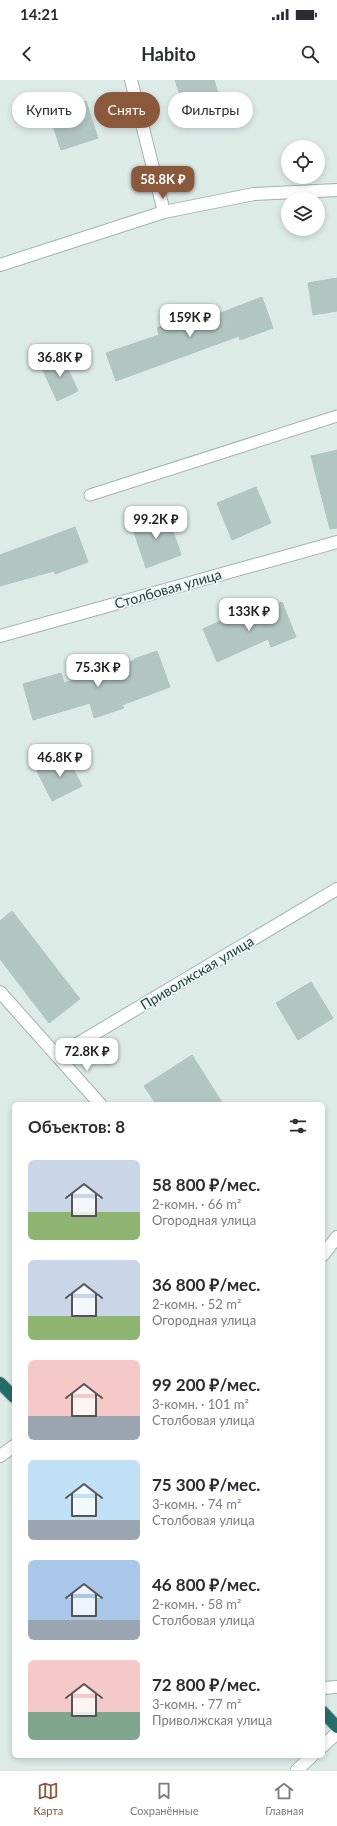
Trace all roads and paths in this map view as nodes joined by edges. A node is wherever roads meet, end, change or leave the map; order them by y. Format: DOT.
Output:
graph roads {
  1 [pos="131,80"];
  2 [pos="337,190"];
  3 [pos="164,212"];
  4 [pos="1,264"];
  5 [pos="337,416"];
  6 [pos="90,495"];
  7 [pos="337,542"];
  8 [pos="0,636"];
  9 [pos="337,889"];
  10 [pos="0,992"];
  11 [pos="57,1056"];
  12 [pos="98,1102"];
  13 [pos="337,1238"];
  14 [pos="325,1253"];
  15 [pos="0,1383"];
  16 [pos="12,1395"];
  17 [pos="12,1447"];
  18 [pos="0,1456"];
  19 [pos="337,1687"];
  20 [pos="325,1688"];
  21 [pos="325,1714"];
  22 [pos="337,1727"];
  23 [pos="337,1733"];
  24 [pos="325,1744"];
  25 [pos="310,1758"];
  26 [pos="297,1770"];
  1 -- 3 [label="street"];
  2 -- 3 [label="street"];
  3 -- 4 [label="street"];
  5 -- 6 [label="lane"];
  7 -- 8 [label="street, Столбовая улица"];
  9 -- 11 [label="street, Приволжская улица"];
  10 -- 11 [label="street"];
  11 -- 12 [label="street"];
  13 -- 14 [label="street"];
  15 -- 16 [label="highway"];
  17 -- 18 [label="street"];
  19 -- 20 [label="street"];
  21 -- 22 [label="highway"];
  23 -- 24 [label="street"];
  25 -- 26 [label="street"];
}
